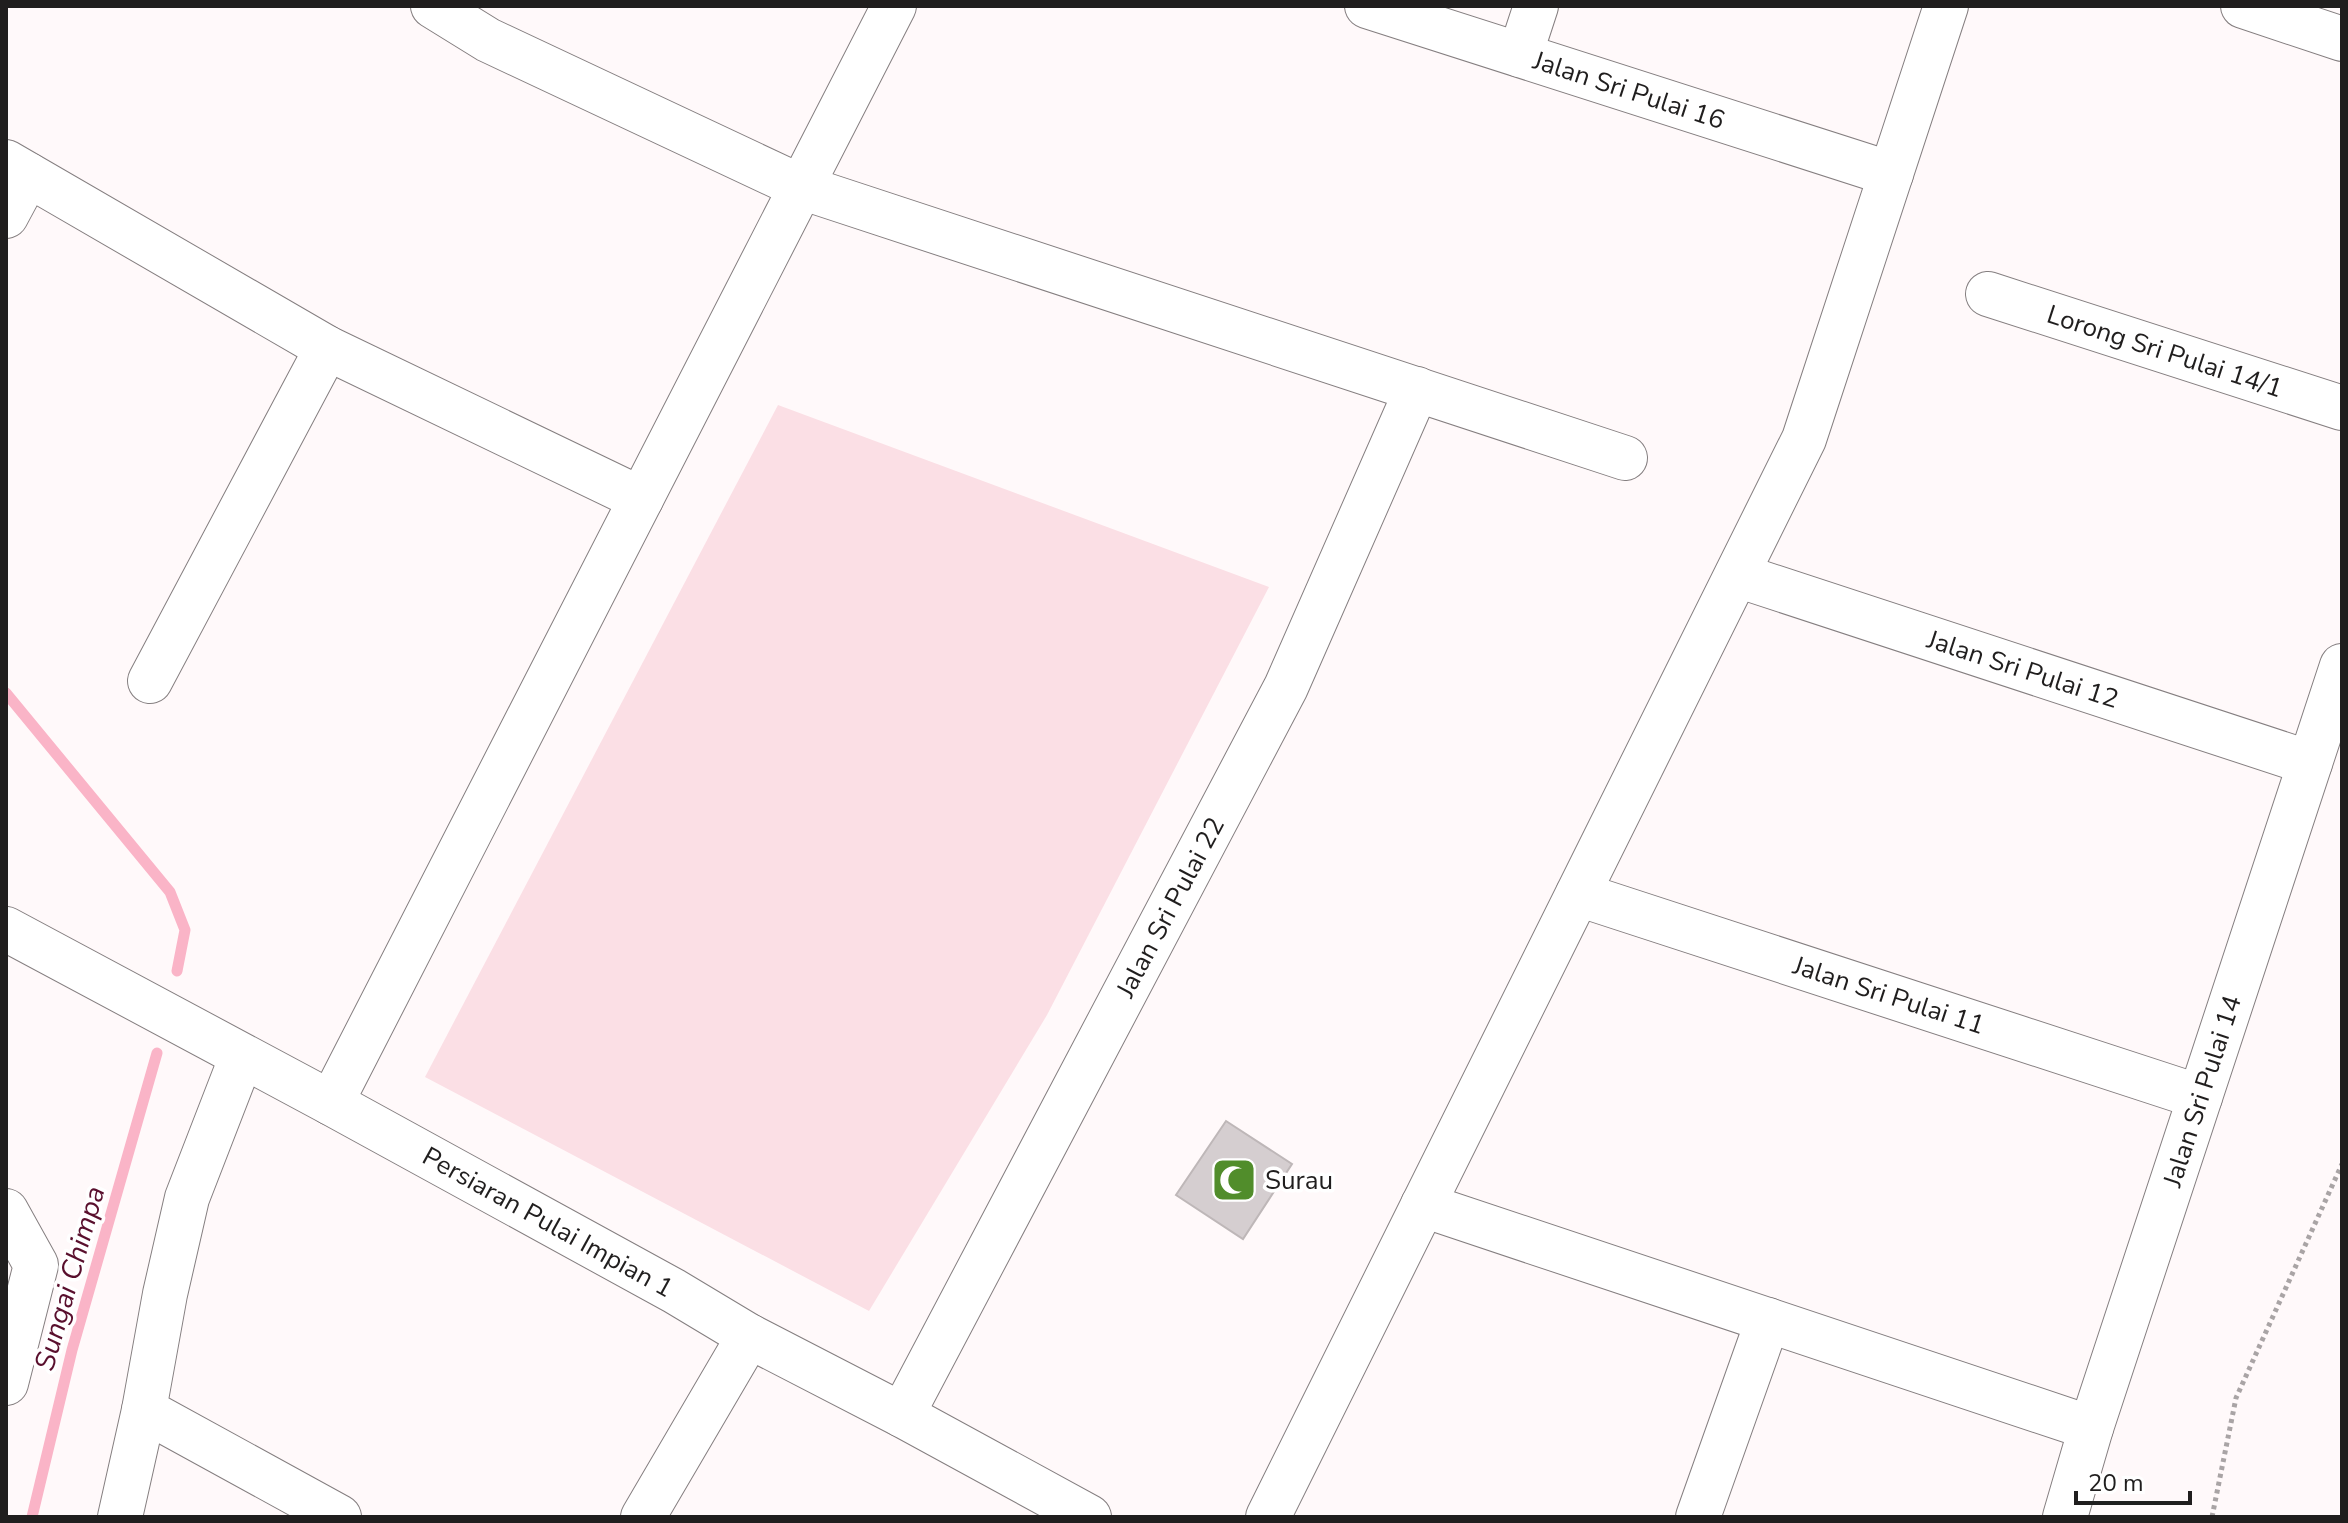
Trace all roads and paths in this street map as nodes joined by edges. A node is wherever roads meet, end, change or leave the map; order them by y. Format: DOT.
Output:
graph roads {
  1 [pos="433,6"];
  2 [pos="894,6"];
  3 [pos="1367,6"];
  4 [pos="1536,6"];
  5 [pos="1946,6"];
  6 [pos="2243,6"];
  7 [pos="2342,39"];
  8 [pos="1520,55"];
  9 [pos="17,169"];
  10 [pos="1891,174"];
  11 [pos="801,187"];
  12 [pos="6,216"];
  13 [pos="1988,294"];
  14 [pos="327,348"];
  15 [pos="1417,389"];
  16 [pos="2342,408"];
  17 [pos="1625,458"];
  18 [pos="641,499"];
  19 [pos="1737,575"];
  20 [pos="2342,666"];
  21 [pos="150,681"];
  22 [pos="2310,763"];
  23 [pos="1578,894"];
  24 [pos="6,929"];
  25 [pos="242,1056"];
  26 [pos="2200,1097"];
  27 [pos="331,1103"];
  28 [pos="2342,1164"];
  29 [pos="1423,1205"];
  30 [pos="6,1211"];
  31 [pos="1768,1320"];
  32 [pos="749,1336"];
  33 [pos="6,1383"];
  34 [pos="144,1410"];
  35 [pos="902,1415"];
  36 [pos="2091,1428"];
  37 [pos="120,1517"];
  38 [pos="339,1517"];
  39 [pos="643,1517"];
  40 [pos="1089,1517"];
  41 [pos="1268,1517"];
  42 [pos="1698,1517"];
  43 [pos="2065,1517"];
  44 [pos="2212,1517"];
  1 -- 11 [label="street"];
  2 -- 11 [label="street"];
  3 -- 8 [label="street, Jalan Sri Pulai 16"];
  4 -- 8 [label="street"];
  5 -- 10 [label="street"];
  6 -- 7 [label="street"];
  8 -- 10 [label="street, Jalan Sri Pulai 16"];
  9 -- 12 [label="street"];
  9 -- 14 [label="street"];
  10 -- 19 [label="street"];
  11 -- 15 [label="street"];
  11 -- 18 [label="street"];
  13 -- 16 [label="street, Lorong Sri Pulai 14/1"];
  14 -- 18 [label="street"];
  14 -- 21 [label="street"];
  15 -- 17 [label="street"];
  15 -- 35 [label="street, Jalan Sri Pulai 22"];
  18 -- 27 [label="street"];
  19 -- 22 [label="street, Jalan Sri Pulai 12"];
  19 -- 23 [label="street"];
  20 -- 22 [label="street, Jalan Sri Pulai 14"];
  22 -- 26 [label="street, Jalan Sri Pulai 14"];
  23 -- 26 [label="street, Jalan Sri Pulai 11"];
  23 -- 29 [label="street"];
  24 -- 25 [label="street, Persiaran Pulai Impian 1"];
  25 -- 27 [label="street, Persiaran Pulai Impian 1"];
  25 -- 34 [label="street"];
  26 -- 36 [label="street, Jalan Sri Pulai 14"];
  27 -- 32 [label="street, Persiaran Pulai Impian 1"];
  28 -- 44 [label="path"];
  29 -- 31 [label="street"];
  29 -- 41 [label="street"];
  30 -- 33 [label="street"];
  31 -- 36 [label="street"];
  31 -- 42 [label="street"];
  32 -- 35 [label="street, Persiaran Pulai Impian 1"];
  32 -- 39 [label="street"];
  34 -- 37 [label="street"];
  34 -- 38 [label="street"];
  35 -- 40 [label="street, Persiaran Pulai Impian 1"];
  36 -- 43 [label="street, Jalan Sri Pulai 14"];
}
